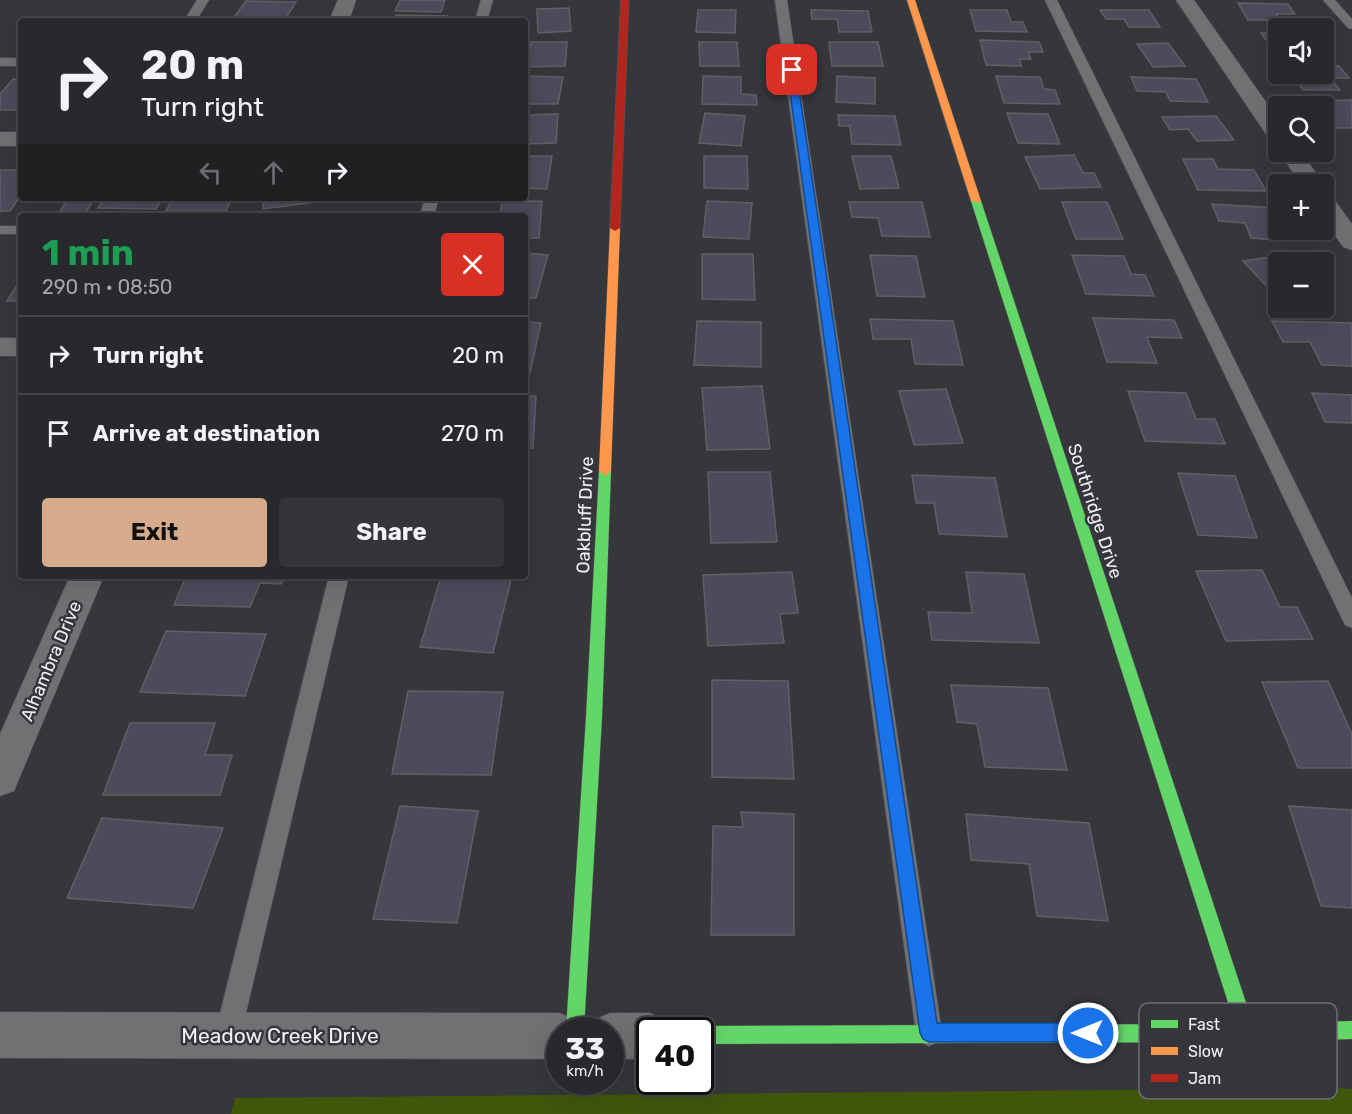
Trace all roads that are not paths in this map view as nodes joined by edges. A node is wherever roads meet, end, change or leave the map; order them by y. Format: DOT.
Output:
graph roads {
  1 [pos="203,0"];
  2 [pos="347,0"];
  3 [pos="487,0"];
  4 [pos="625,0"];
  5 [pos="782,0"];
  6 [pos="910,0"];
  7 [pos="1051,0"];
  8 [pos="1185,0"];
  9 [pos="1329,0"];
  10 [pos="192,18"];
  11 [pos="340,18"];
  12 [pos="482,18"];
  13 [pos="1352,26"];
  14 [pos="0,62"];
  15 [pos="18,62"];
  16 [pos="1268,120"];
  17 [pos="0,140"];
  18 [pos="18,140"];
  19 [pos="1334,216"];
  20 [pos="0,230"];
  21 [pos="18,230"];
  22 [pos="1352,242"];
  23 [pos="0,347"];
  24 [pos="18,347"];
  25 [pos="86,579"];
  26 [pos="338,579"];
  27 [pos="1352,619"];
  28 [pos="0,778"];
  29 [pos="1237,1003"];
  30 [pos="575,1017"];
  31 [pos="1337,1030"];
  32 [pos="1352,1030"];
  33 [pos="929,1033"];
  34 [pos="1139,1033"];
  35 [pos="228,1034"];
  36 [pos="0,1035"];
  37 [pos="714,1035"];
  38 [pos="546,1036"];
  1 -- 10 [label="lane"];
  2 -- 11 [label="street"];
  3 -- 12 [label="lane"];
  4 -- 30 [label="street, Oakbluff Drive"];
  5 -- 33 [label="lane"];
  6 -- 29 [label="street, Southridge Drive"];
  7 -- 27 [label="lane"];
  8 -- 16 [label="street"];
  9 -- 13 [label="lane"];
  14 -- 15 [label="lane"];
  17 -- 18 [label="street"];
  19 -- 22 [label="street"];
  20 -- 21 [label="lane"];
  23 -- 24 [label="street"];
  25 -- 28 [label="street, Alhambra Drive"];
  26 -- 35 [label="lane"];
  31 -- 32 [label="street"];
  33 -- 34 [label="street"];
  33 -- 37 [label="street"];
  35 -- 36 [label="street, Meadow Creek Drive"];
  35 -- 38 [label="street, Meadow Creek Drive"];
}
